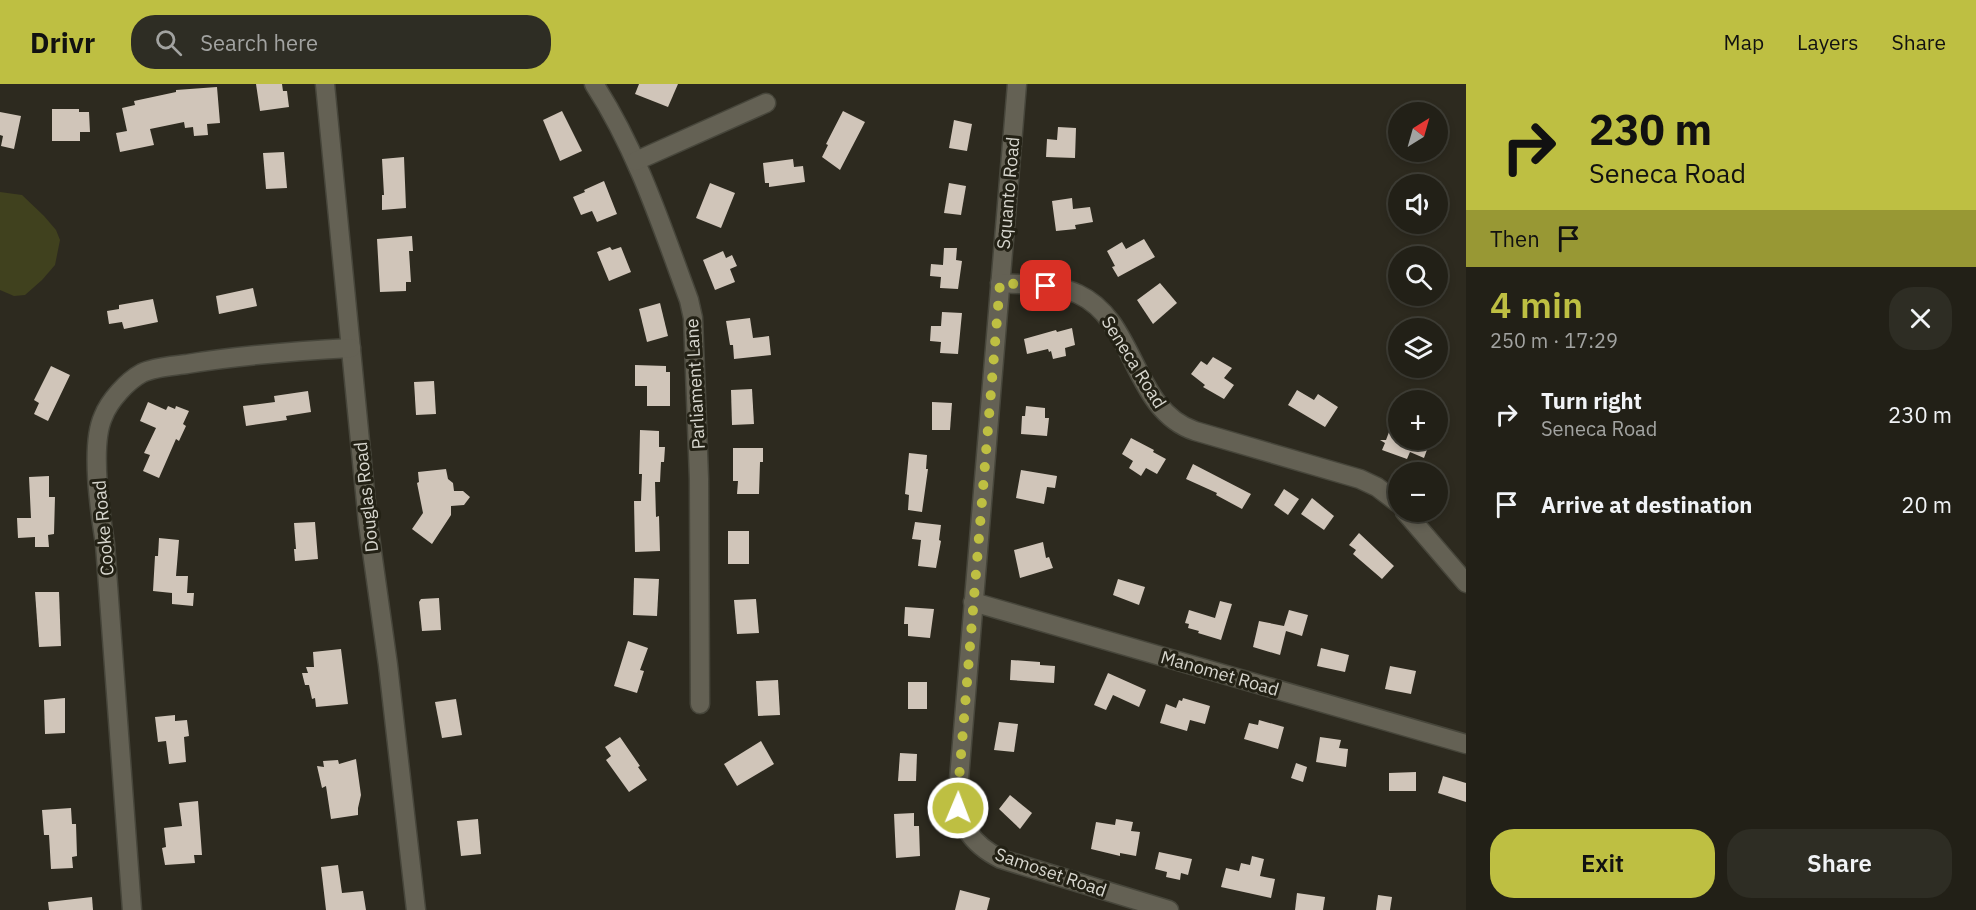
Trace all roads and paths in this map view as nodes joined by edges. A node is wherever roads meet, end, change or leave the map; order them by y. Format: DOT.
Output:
graph roads {
  1 [pos="325,84"];
  2 [pos="594,84"];
  3 [pos="1017,84"];
  4 [pos="766,103"];
  5 [pos="636,162"];
  6 [pos="1000,283"];
  7 [pos="351,348"];
  8 [pos="1388,495"];
  9 [pos="1414,522"];
  10 [pos="1466,583"];
  11 [pos="973,602"];
  12 [pos="700,704"];
  13 [pos="1466,744"];
  14 [pos="972,837"];
  15 [pos="132,910"];
  16 [pos="416,910"];
  17 [pos="1169,910"];
  1 -- 7 [label="street, Douglas Road"];
  2 -- 5 [label="street, Parliament Lane"];
  3 -- 6 [label="street, Squanto Road"];
  4 -- 5 [label="street"];
  5 -- 12 [label="street, Parliament Lane"];
  6 -- 8 [label="street, Seneca Road"];
  6 -- 11 [label="street, Squanto Road"];
  7 -- 15 [label="street, Cooke Road"];
  7 -- 16 [label="street, Douglas Road"];
  9 -- 10 [label="street"];
  11 -- 13 [label="street, Manomet Road"];
  11 -- 14 [label="street, Squanto Road"];
  14 -- 17 [label="street, Samoset Road"];
}
